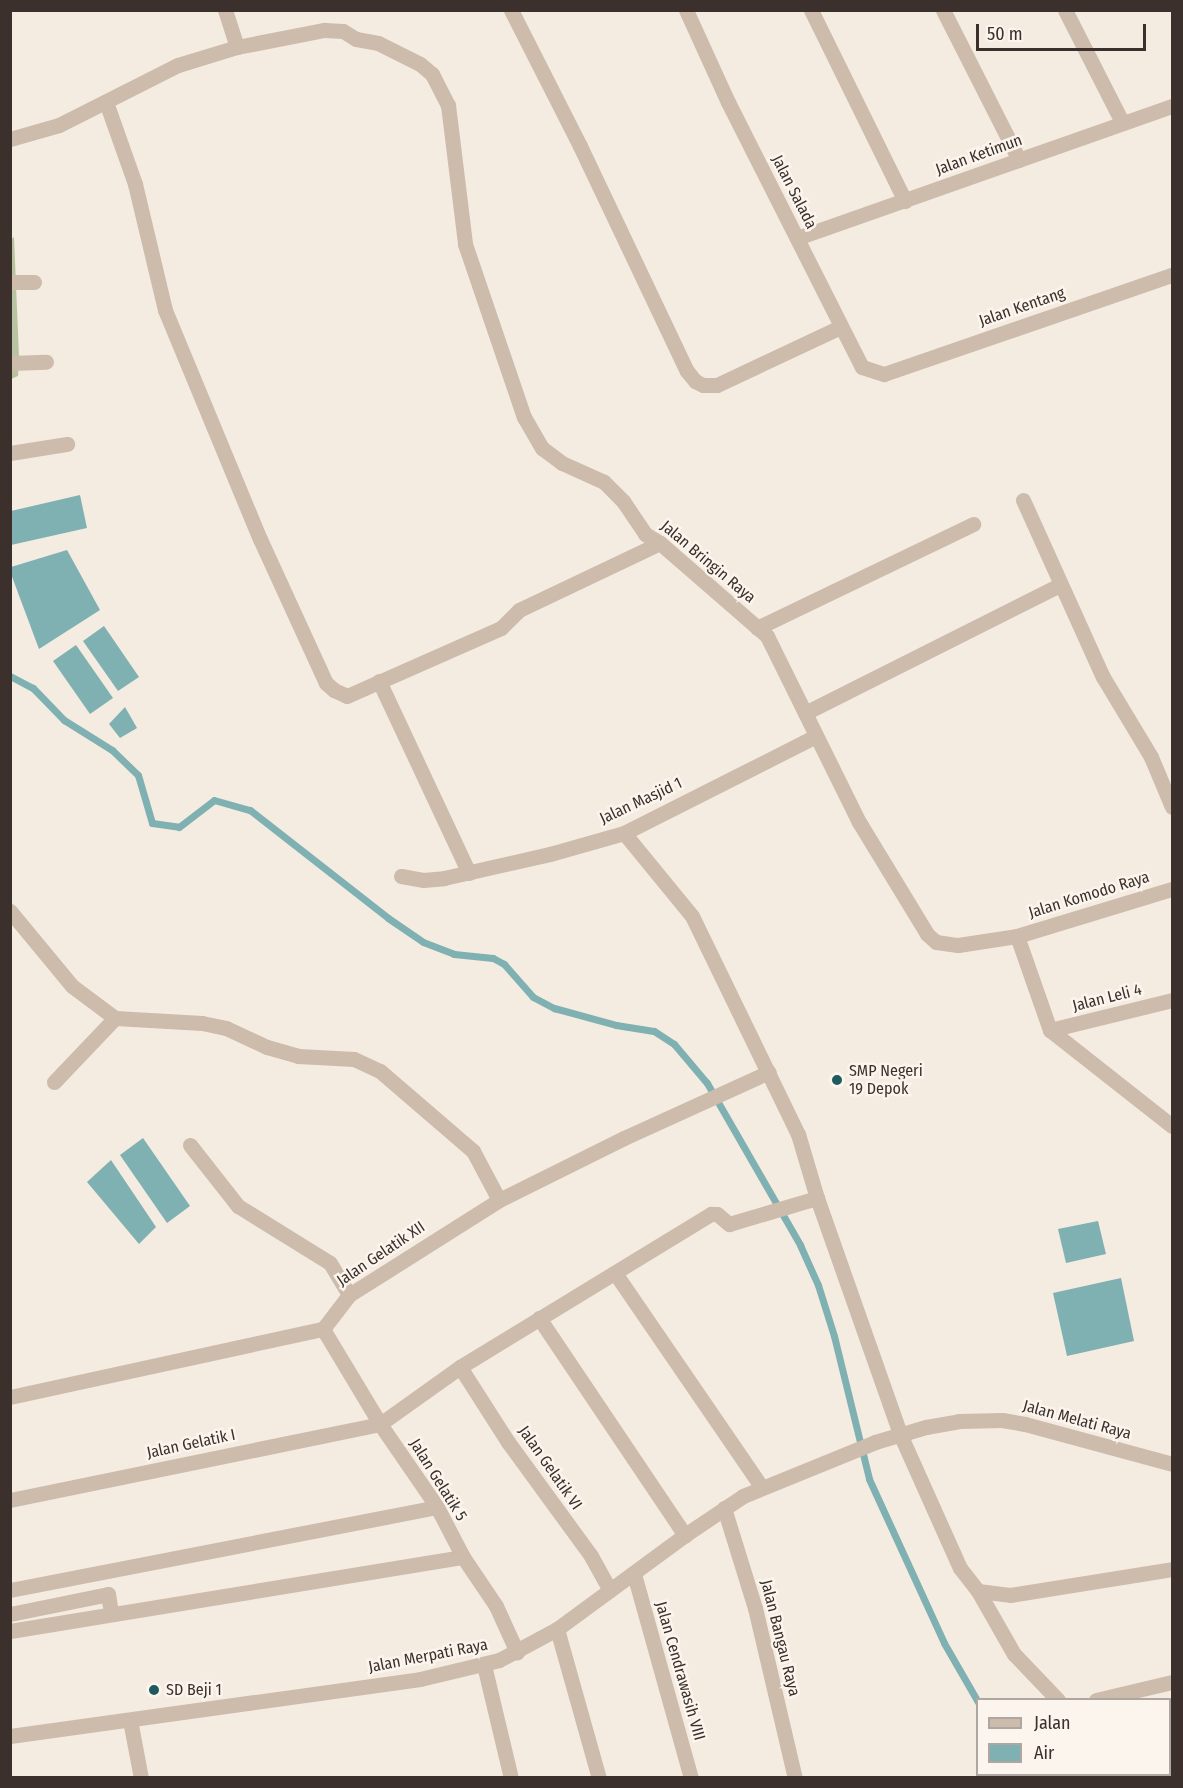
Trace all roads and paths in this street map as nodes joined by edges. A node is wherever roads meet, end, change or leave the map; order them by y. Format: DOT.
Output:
graph roads {
  1 [pos="225,10"];
  2 [pos="511,10"];
  3 [pos="686,10"];
  4 [pos="811,10"];
  5 [pos="943,10"];
  6 [pos="1065,10"];
  7 [pos="237,46"];
  8 [pos="106,102"];
  9 [pos="1173,106"];
  10 [pos="1122,122"];
  11 [pos="10,139"];
  12 [pos="1019,160"];
  13 [pos="905,201"];
  14 [pos="797,238"];
  15 [pos="1173,275"];
  16 [pos="10,282"];
  17 [pos="34,282"];
  18 [pos="840,327"];
  19 [pos="46,362"];
  20 [pos="10,363"];
  21 [pos="884,374"];
  22 [pos="67,444"];
  23 [pos="10,453"];
  24 [pos="1023,500"];
  25 [pos="973,524"];
  26 [pos="660,543"];
  27 [pos="1060,585"];
  28 [pos="758,628"];
  29 [pos="379,681"];
  30 [pos="805,713"];
  31 [pos="816,736"];
  32 [pos="1173,807"];
  33 [pos="624,833"];
  34 [pos="469,873"];
  35 [pos="400,876"];
  36 [pos="1173,889"];
  37 [pos="10,911"];
  38 [pos="927,934"];
  39 [pos="1017,936"];
  40 [pos="1173,1000"];
  41 [pos="115,1018"];
  42 [pos="1050,1030"];
  43 [pos="769,1072"];
  44 [pos="54,1082"];
  45 [pos="1166,1111"];
  46 [pos="1173,1126"];
  47 [pos="190,1145"];
  48 [pos="817,1198"];
  49 [pos="500,1200"];
  50 [pos="615,1273"];
  51 [pos="349,1295"];
  52 [pos="539,1318"];
  53 [pos="323,1329"];
  54 [pos="460,1367"];
  55 [pos="10,1397"];
  56 [pos="380,1424"];
  57 [pos="900,1434"];
  58 [pos="1173,1464"];
  59 [pos="761,1486"];
  60 [pos="10,1500"];
  61 [pos="437,1507"];
  62 [pos="724,1508"];
  63 [pos="684,1535"];
  64 [pos="463,1557"];
  65 [pos="1173,1569"];
  66 [pos="634,1574"];
  67 [pos="10,1590"];
  68 [pos="610,1590"];
  69 [pos="978,1592"];
  70 [pos="10,1614"];
  71 [pos="111,1614"];
  72 [pos="557,1629"];
  73 [pos="10,1631"];
  74 [pos="517,1652"];
  75 [pos="484,1665"];
  76 [pos="1173,1682"];
  77 [pos="1056,1698"];
  78 [pos="1105,1698"];
  79 [pos="130,1720"];
  80 [pos="10,1736"];
  81 [pos="141,1778"];
  82 [pos="511,1778"];
  83 [pos="599,1778"];
  84 [pos="691,1778"];
  85 [pos="795,1778"];
  1 -- 7 [label="street"];
  2 -- 18 [label="street"];
  3 -- 14 [label="street, Jalan Salada"];
  4 -- 13 [label="street"];
  5 -- 12 [label="street"];
  6 -- 10 [label="street"];
  7 -- 8 [label="street, Jalan Bringin Raya"];
  7 -- 26 [label="street, Jalan Bringin Raya"];
  8 -- 11 [label="street, Jalan Bringin Raya"];
  8 -- 29 [label="street"];
  9 -- 10 [label="street, Jalan Ketimun"];
  10 -- 12 [label="street, Jalan Ketimun"];
  12 -- 13 [label="street, Jalan Ketimun"];
  13 -- 14 [label="street, Jalan Ketimun"];
  14 -- 18 [label="street, Jalan Salada"];
  15 -- 21 [label="street, Jalan Kentang"];
  16 -- 17 [label="street"];
  18 -- 21 [label="street, Jalan Salada"];
  19 -- 20 [label="street"];
  22 -- 23 [label="street"];
  24 -- 27 [label="street"];
  25 -- 28 [label="street"];
  26 -- 28 [label="street, Jalan Bringin Raya"];
  26 -- 29 [label="street"];
  27 -- 30 [label="street"];
  27 -- 32 [label="street"];
  28 -- 30 [label="street, Jalan Bringin Raya"];
  29 -- 34 [label="street"];
  30 -- 31 [label="street, Jalan Bringin Raya"];
  31 -- 33 [label="street, Jalan Masjid 1"];
  31 -- 38 [label="street, Jalan Bringin Raya"];
  33 -- 34 [label="street, Jalan Masjid 1"];
  33 -- 43 [label="street"];
  34 -- 35 [label="street, Jalan Masjid 1"];
  36 -- 39 [label="street, Jalan Komodo Raya"];
  37 -- 41 [label="street"];
  38 -- 39 [label="street, Jalan Komodo Raya"];
  39 -- 42 [label="street"];
  40 -- 42 [label="street, Jalan Leli 4"];
  41 -- 44 [label="street"];
  41 -- 49 [label="street"];
  42 -- 45 [label="street"];
  43 -- 48 [label="street"];
  43 -- 49 [label="street, Jalan Gelatik XII"];
  45 -- 46 [label="street"];
  47 -- 51 [label="street"];
  48 -- 50 [label="street"];
  48 -- 57 [label="street"];
  49 -- 51 [label="street, Jalan Gelatik XII"];
  50 -- 52 [label="street"];
  50 -- 59 [label="street"];
  51 -- 53 [label="street, Jalan Gelatik XII"];
  52 -- 54 [label="street"];
  52 -- 63 [label="street"];
  53 -- 55 [label="street"];
  53 -- 56 [label="street, Jalan Gelatik 5"];
  54 -- 56 [label="street"];
  54 -- 68 [label="street, Jalan Gelatik VI"];
  56 -- 60 [label="street, Jalan Gelatik I"];
  56 -- 61 [label="street, Jalan Gelatik 5"];
  57 -- 58 [label="street, Jalan Melati Raya"];
  57 -- 59 [label="street, Jalan Merpati Raya"];
  57 -- 69 [label="street"];
  59 -- 62 [label="street, Jalan Merpati Raya"];
  61 -- 64 [label="street, Jalan Gelatik 5"];
  61 -- 67 [label="street"];
  62 -- 63 [label="street, Jalan Merpati Raya"];
  62 -- 85 [label="street, Jalan Bangau Raya"];
  63 -- 66 [label="street, Jalan Merpati Raya"];
  64 -- 71 [label="street"];
  64 -- 74 [label="street, Jalan Gelatik 5"];
  65 -- 69 [label="street"];
  66 -- 68 [label="street, Jalan Merpati Raya"];
  66 -- 84 [label="street, Jalan Cendrawasih VIII"];
  68 -- 72 [label="street, Jalan Merpati Raya"];
  69 -- 77 [label="street"];
  70 -- 71 [label="street"];
  71 -- 73 [label="street"];
  72 -- 74 [label="street, Jalan Merpati Raya"];
  72 -- 83 [label="street"];
  74 -- 75 [label="street, Jalan Merpati Raya"];
  75 -- 79 [label="street, Jalan Merpati Raya"];
  75 -- 82 [label="street"];
  76 -- 78 [label="street"];
  79 -- 80 [label="street, Jalan Merpati Raya"];
  79 -- 81 [label="street"];
}
